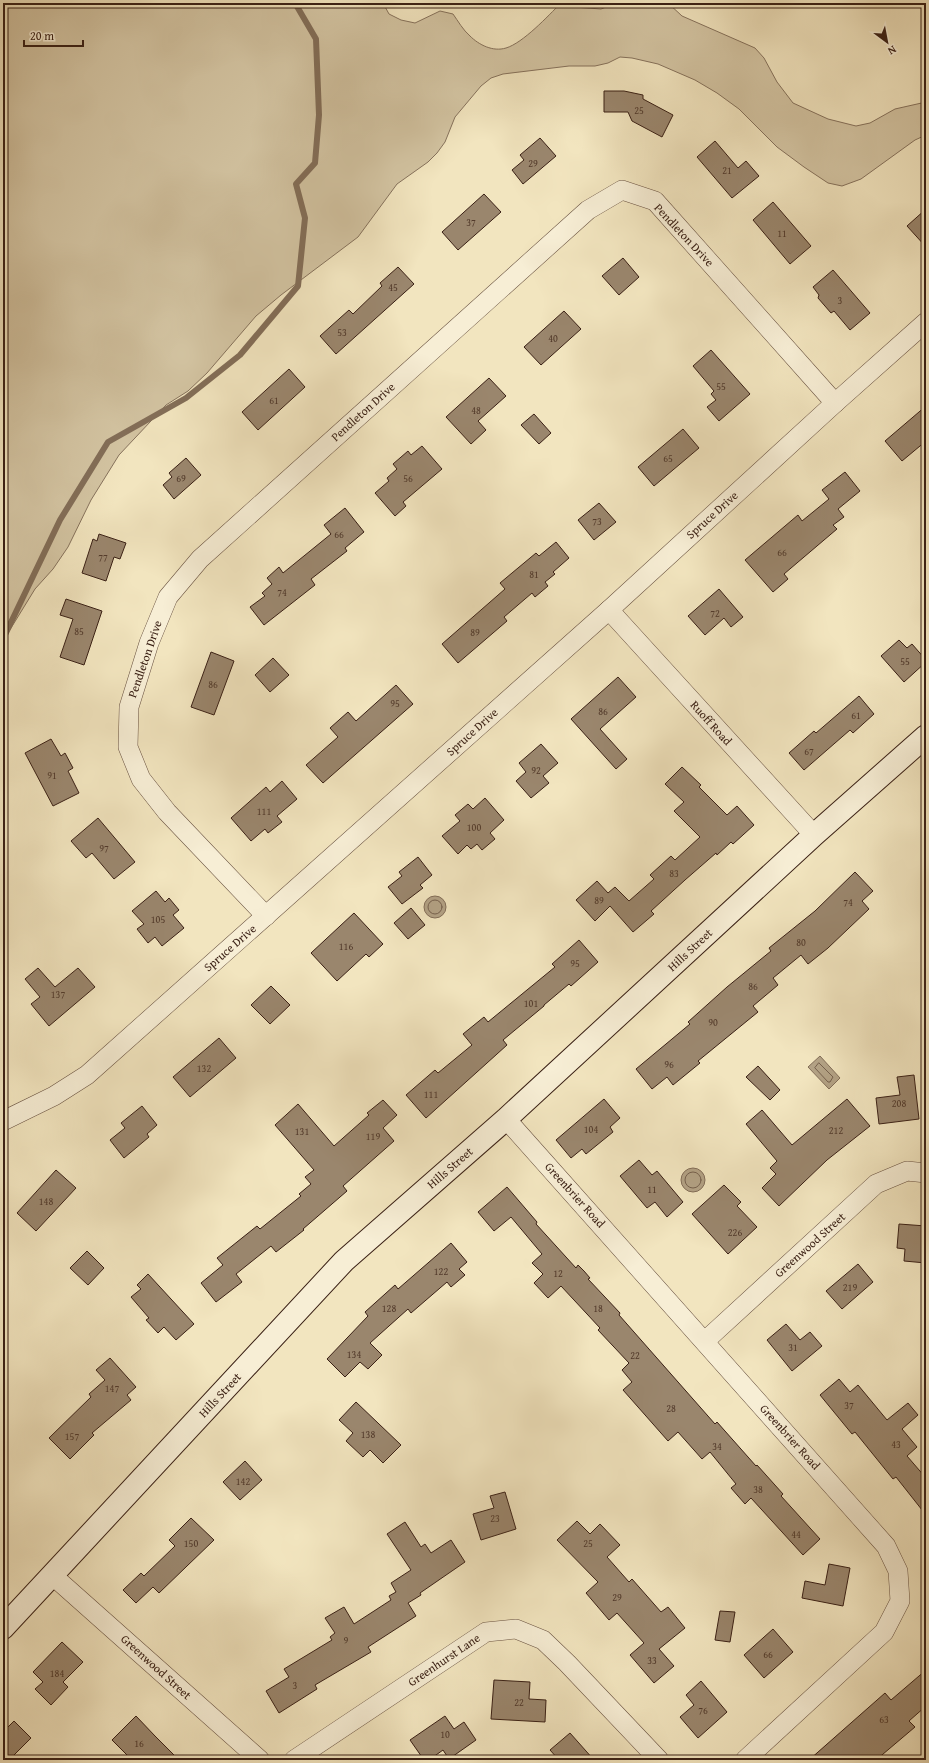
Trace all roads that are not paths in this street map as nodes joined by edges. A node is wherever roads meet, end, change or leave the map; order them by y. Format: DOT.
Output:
graph roads {
  1 [pos="926,322"];
  2 [pos="835,403"];
  3 [pos="609,610"];
  4 [pos="926,736"];
  5 [pos="814,835"];
  6 [pos="266,916"];
  7 [pos="506,1119"];
  8 [pos="3,1121"];
  9 [pos="926,1173"];
  10 [pos="705,1341"];
  11 [pos="52,1575"];
  12 [pos="3,1628"];
  13 [pos="260,1760"];
  14 [pos="294,1760"];
  15 [pos="659,1760"];
  16 [pos="745,1760"];
  1 -- 2 [label="street, Spruce Drive"];
  2 -- 3 [label="street, Spruce Drive"];
  2 -- 6 [label="street, Pendleton Drive"];
  3 -- 5 [label="street, Ruoff Road"];
  3 -- 6 [label="street, Spruce Drive"];
  4 -- 5 [label="street, Hills Street"];
  5 -- 7 [label="street, Hills Street"];
  6 -- 8 [label="street, Spruce Drive"];
  7 -- 10 [label="street, Greenbrier Road"];
  7 -- 11 [label="street, Hills Street"];
  9 -- 10 [label="street, Greenwood Street"];
  10 -- 16 [label="street, Greenbrier Road"];
  11 -- 12 [label="street, Hills Street"];
  11 -- 13 [label="street, Greenwood Street"];
  14 -- 15 [label="street, Greenhurst Lane"];
}
